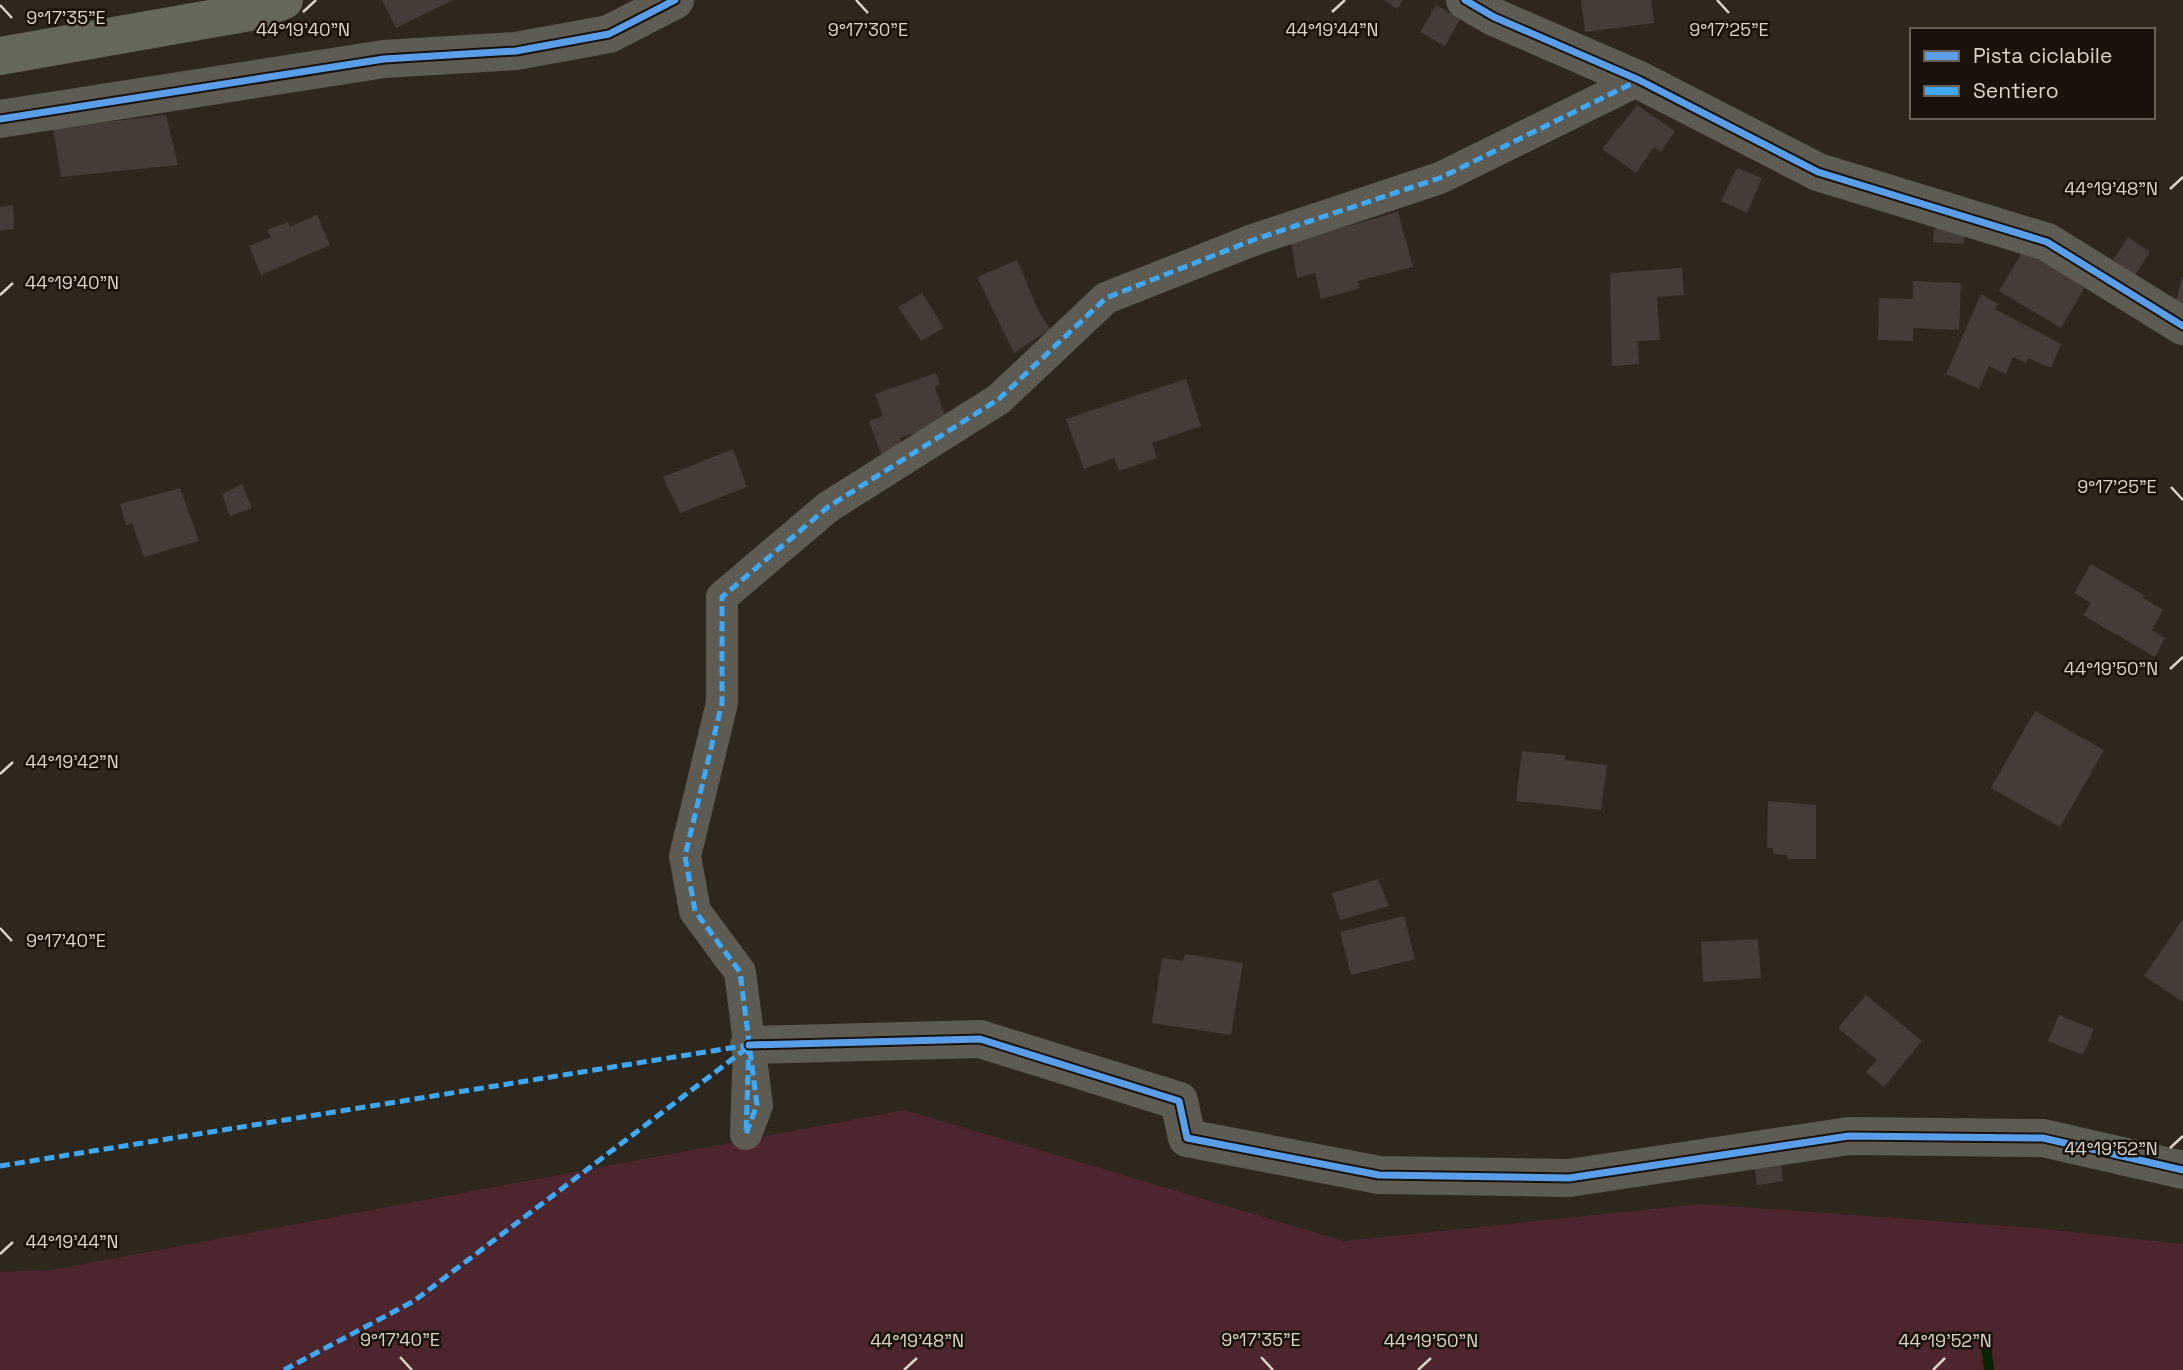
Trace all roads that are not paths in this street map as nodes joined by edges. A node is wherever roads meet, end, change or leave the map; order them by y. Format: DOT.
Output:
graph roads {
  1 [pos="284,0"];
  2 [pos="675,0"];
  3 [pos="1465,0"];
  4 [pos="0,56"];
  5 [pos="1639,80"];
  6 [pos="0,119"];
  7 [pos="2183,326"];
  8 [pos="749,1045"];
  9 [pos="2183,1170"];
  1 -- 4 [label="main road"];
  2 -- 6 [label="street"];
  3 -- 5 [label="street"];
  5 -- 7 [label="street"];
  5 -- 8 [label="street"];
  8 -- 9 [label="street"];
}
